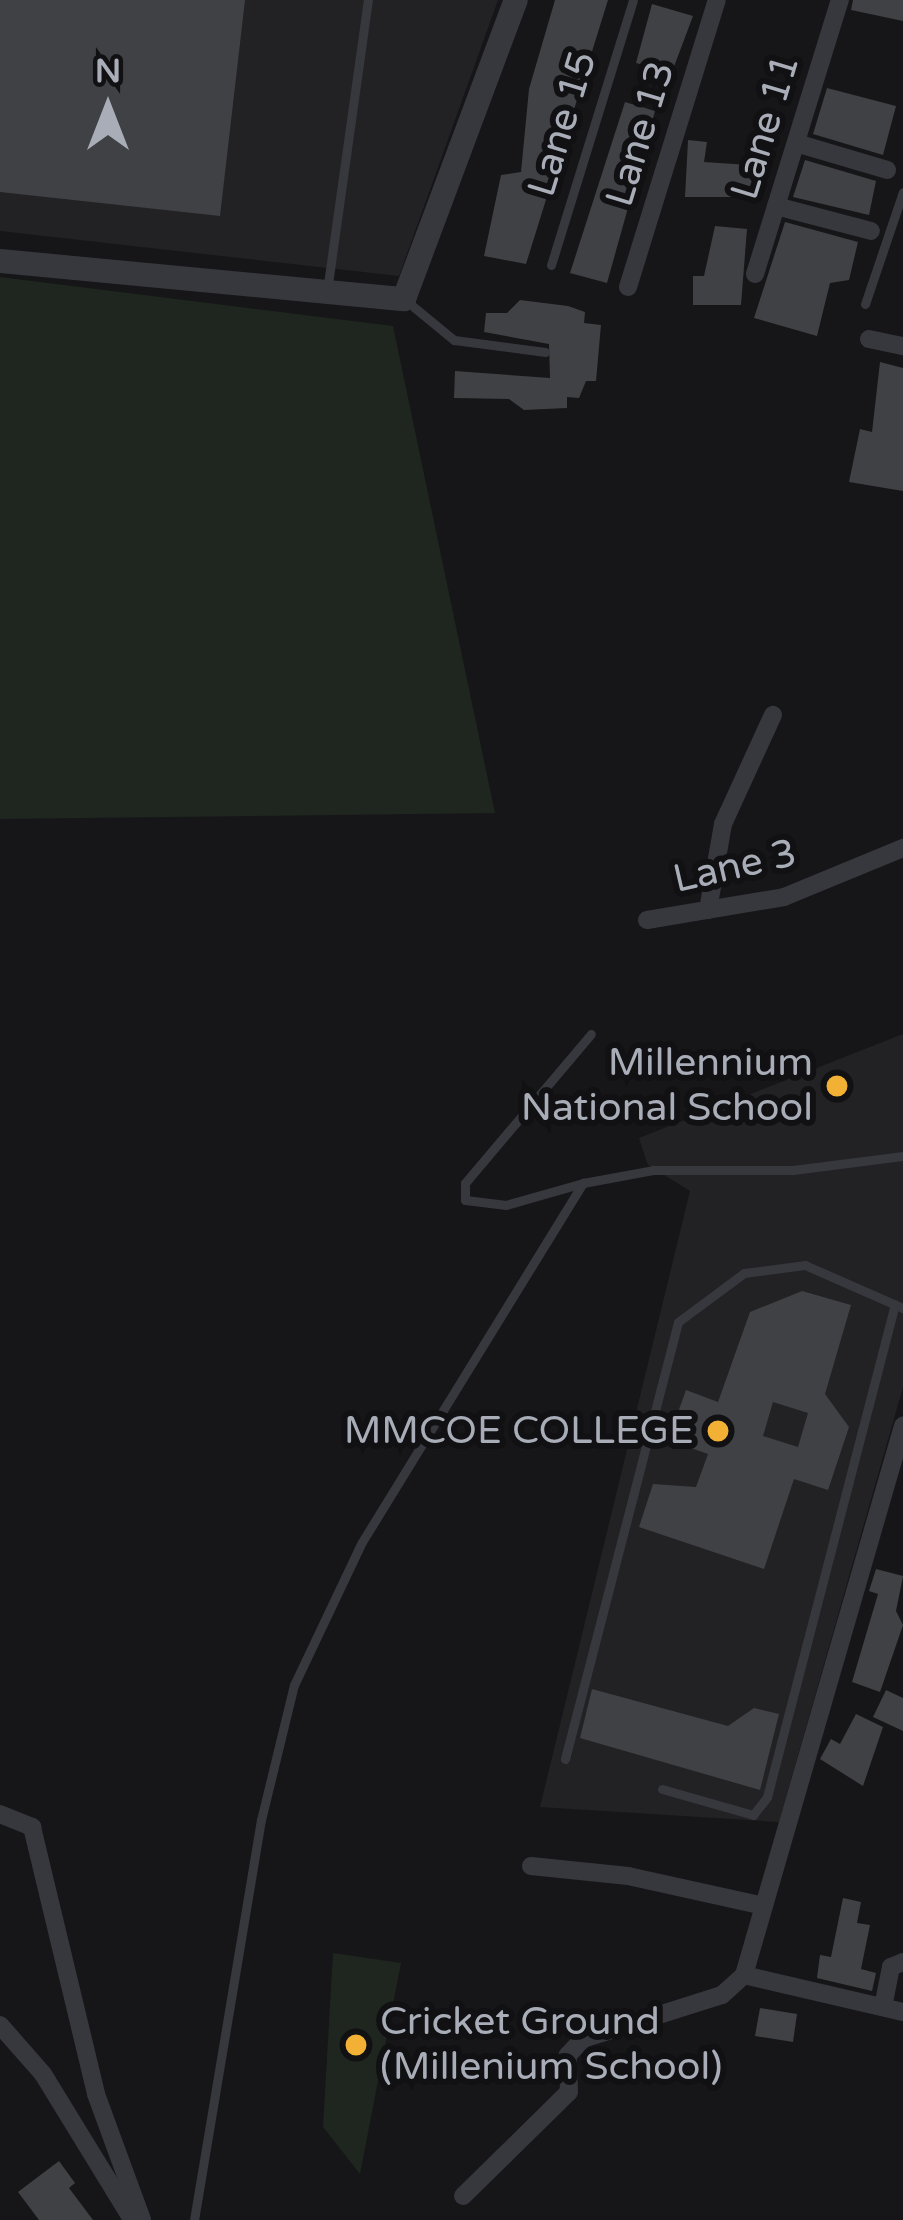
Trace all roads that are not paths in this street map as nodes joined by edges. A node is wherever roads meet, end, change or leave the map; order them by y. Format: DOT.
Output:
graph roads {
  1 [pos="368,0"];
  2 [pos="516,0"];
  3 [pos="633,0"];
  4 [pos="717,0"];
  5 [pos="840,0"];
  6 [pos="796,143"];
  7 [pos="887,170"];
  8 [pos="903,192"];
  9 [pos="776,206"];
  10 [pos="872,232"];
  11 [pos="0,261"];
  12 [pos="551,265"];
  13 [pos="755,274"];
  14 [pos="628,287"];
  15 [pos="327,296"];
  16 [pos="404,299"];
  17 [pos="865,304"];
  18 [pos="868,339"];
  19 [pos="903,346"];
  20 [pos="545,352"];
  21 [pos="773,716"];
  22 [pos="903,848"];
  23 [pos="708,910"];
  24 [pos="647,920"];
  25 [pos="591,1034"];
  26 [pos="903,1156"];
  27 [pos="583,1184"];
  28 [pos="899,1306"];
  29 [pos="903,1426"];
  30 [pos="565,1759"];
  31 [pos="662,1789"];
  32 [pos="0,1814"];
  33 [pos="531,1866"];
  34 [pos="764,1906"];
  35 [pos="903,1962"];
  36 [pos="744,1975"];
  37 [pos="893,2010"];
  38 [pos="0,2025"];
  39 [pos="463,2196"];
  40 [pos="137,2220"];
  41 [pos="194,2220"];
  1 -- 15 [label="lane"];
  2 -- 16 [label="street"];
  3 -- 12 [label="lane, Lane 15"];
  4 -- 14 [label="street, Lane 13"];
  5 -- 6 [label="street, Lane 11"];
  6 -- 7 [label="street"];
  6 -- 9 [label="street, Lane 11"];
  8 -- 17 [label="lane"];
  9 -- 10 [label="street"];
  9 -- 13 [label="street, Lane 11"];
  11 -- 15 [label="street"];
  15 -- 16 [label="street"];
  16 -- 20 [label="lane"];
  18 -- 19 [label="street"];
  21 -- 23 [label="street"];
  22 -- 23 [label="street, Lane 3"];
  23 -- 24 [label="street, Lane 3"];
  25 -- 27 [label="lane"];
  26 -- 27 [label="lane"];
  27 -- 41 [label="lane"];
  28 -- 30 [label="lane"];
  28 -- 31 [label="lane"];
  29 -- 34 [label="street"];
  32 -- 40 [label="street"];
  33 -- 34 [label="street"];
  34 -- 36 [label="street"];
  35 -- 37 [label="street"];
  36 -- 37 [label="street"];
  36 -- 39 [label="street"];
  38 -- 40 [label="street"];
}
